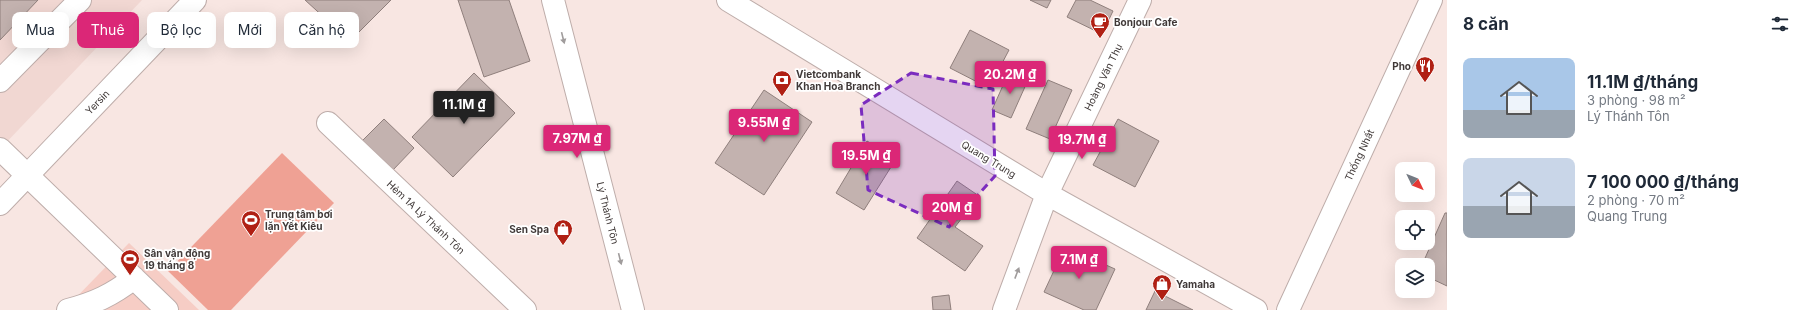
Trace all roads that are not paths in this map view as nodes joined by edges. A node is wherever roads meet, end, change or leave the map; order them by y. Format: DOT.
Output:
graph roads {
  1 [pos="80,0"];
  2 [pos="195,0"];
  3 [pos="553,0"];
  4 [pos="728,0"];
  5 [pos="1140,0"];
  6 [pos="1431,0"];
  7 [pos="0,81"];
  8 [pos="328,123"];
  9 [pos="0,149"];
  10 [pos="27,176"];
  11 [pos="1047,194"];
  12 [pos="0,204"];
  13 [pos="134,278"];
  14 [pos="68,310"];
  15 [pos="167,310"];
  16 [pos="525,310"];
  17 [pos="633,310"];
  18 [pos="1004,310"];
  19 [pos="1256,310"];
  20 [pos="1288,310"];
  1 -- 7 [label="street"];
  2 -- 10 [label="street, Yersin"];
  3 -- 17 [label="street, Lý Thánh Tôn, one-way"];
  4 -- 11 [label="street, Quang Trung"];
  5 -- 11 [label="street, Hoàng Văn Thụ"];
  6 -- 20 [label="street, Thống Nhất"];
  8 -- 16 [label="street, Hẻm 1A Lý Thánh Tôn"];
  9 -- 10 [label="street"];
  10 -- 12 [label="street, Yersin"];
  10 -- 13 [label="street"];
  18 -- 11 [label="street, Hoàng Văn Thụ, one-way"];
  11 -- 19 [label="street, Quang Trung"];
  13 -- 14 [label="street"];
  13 -- 15 [label="street"];
}
